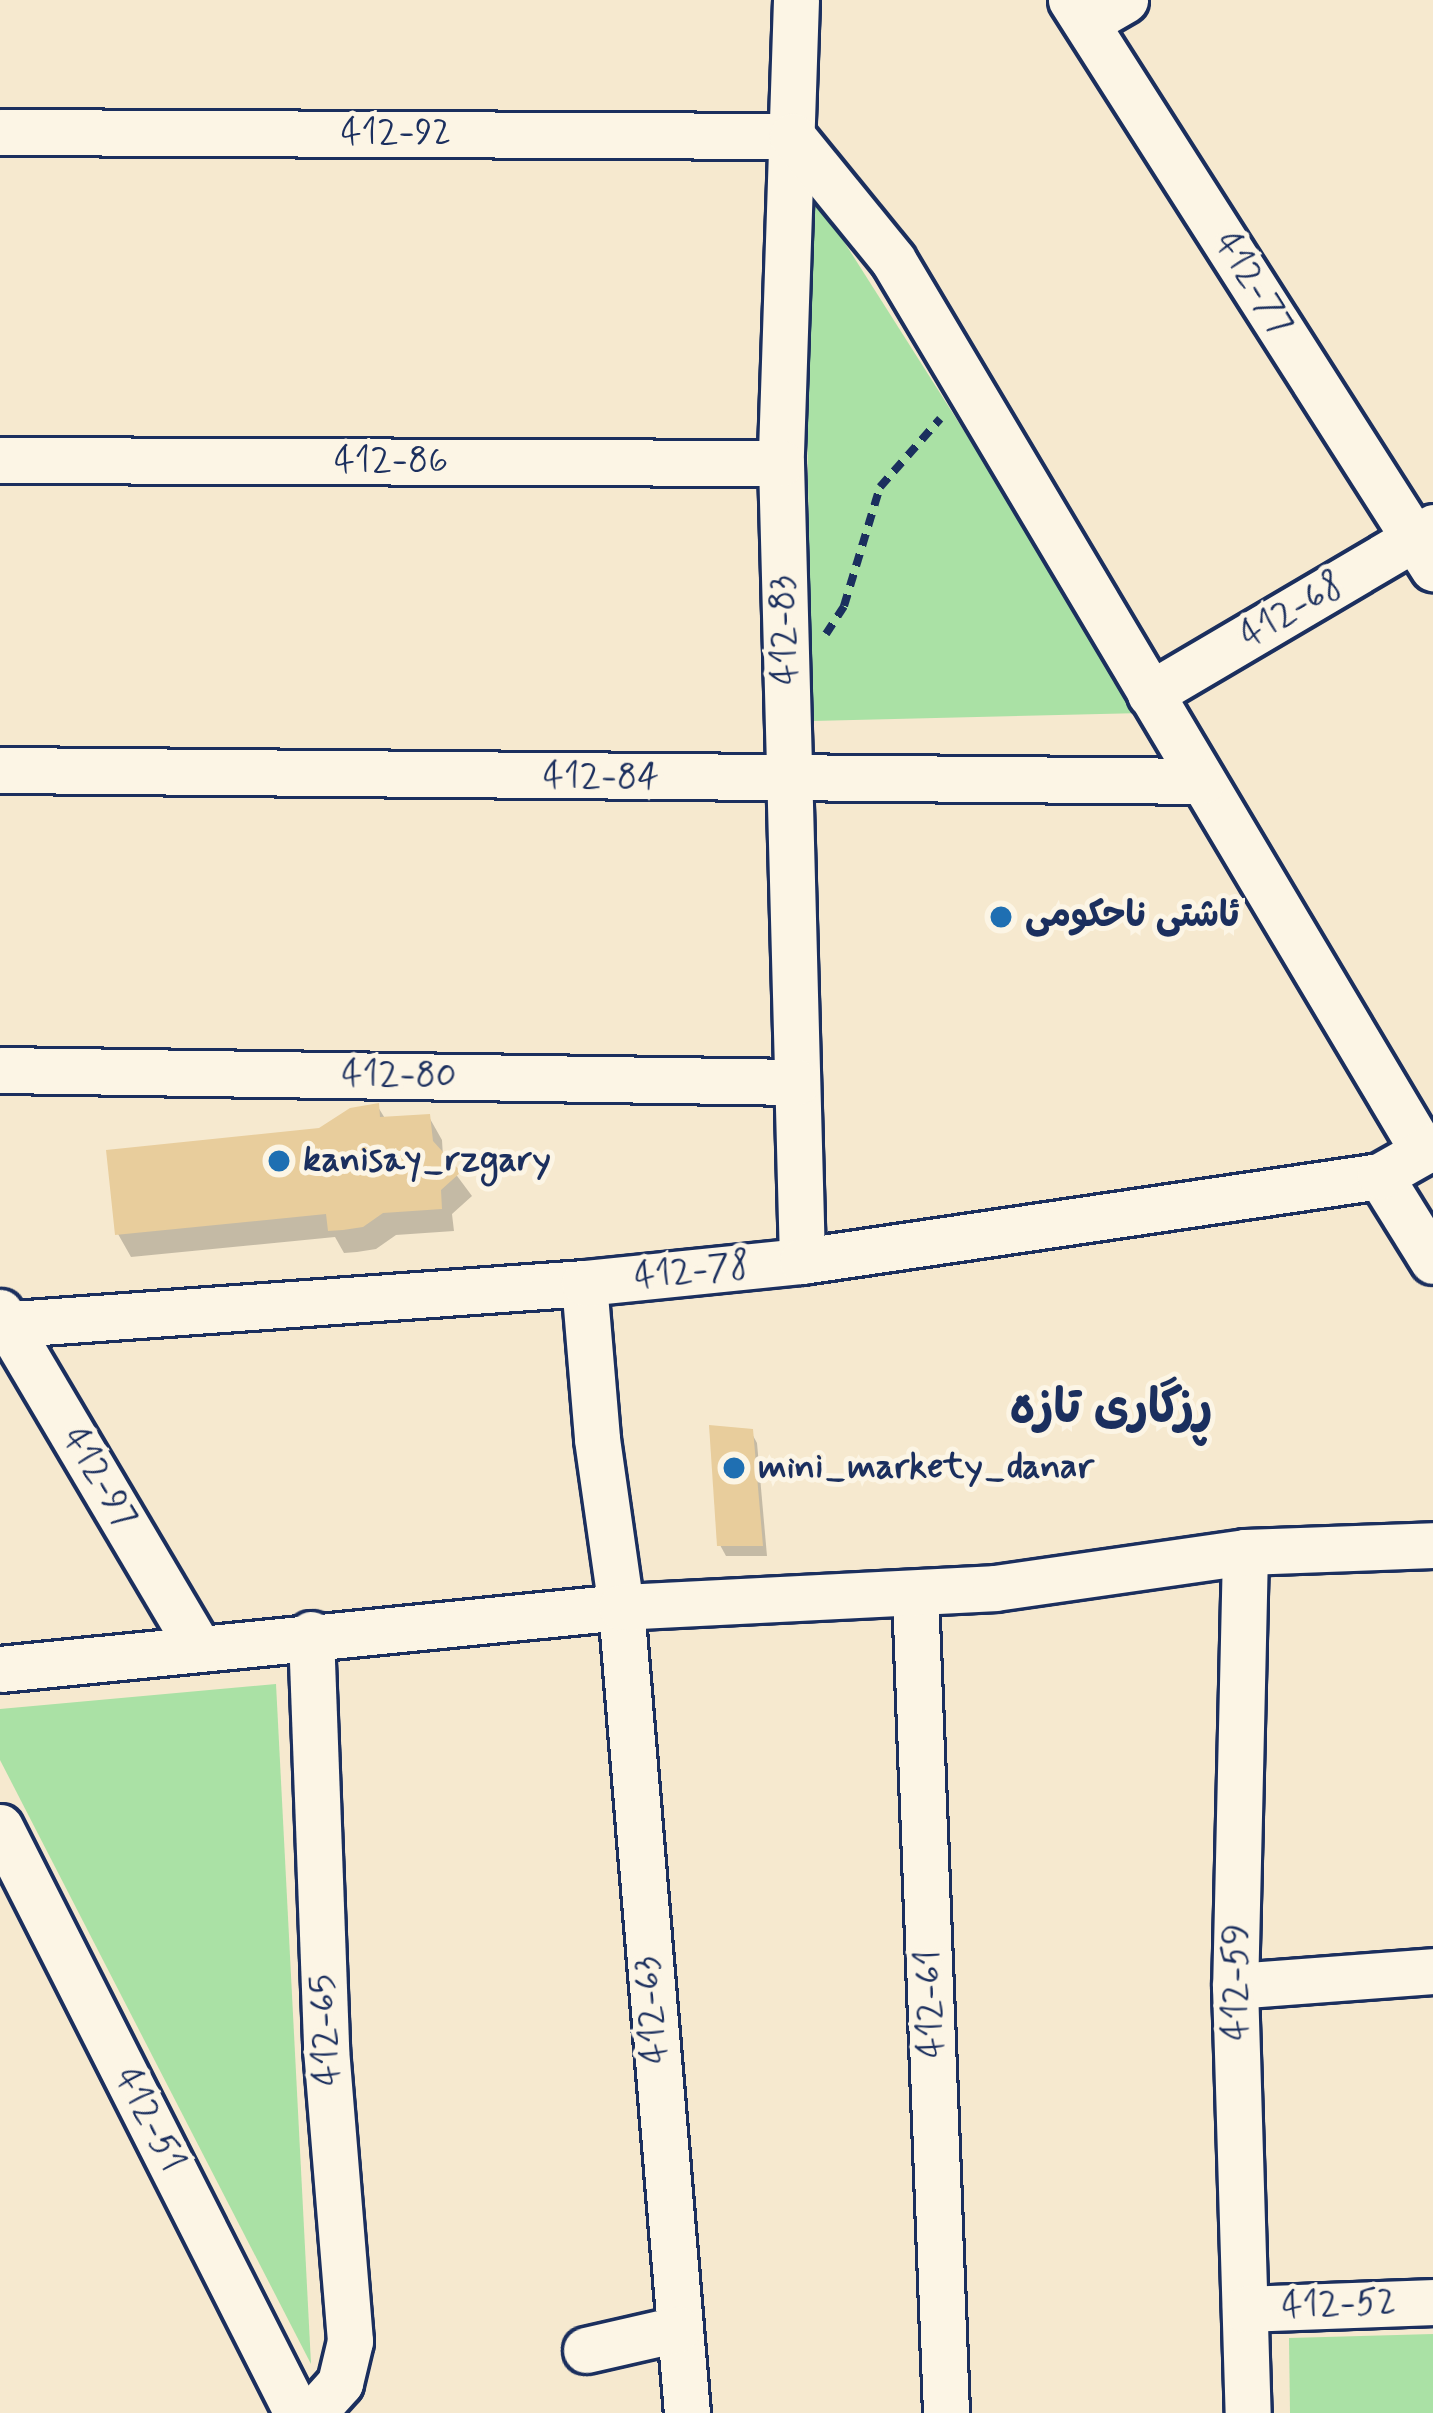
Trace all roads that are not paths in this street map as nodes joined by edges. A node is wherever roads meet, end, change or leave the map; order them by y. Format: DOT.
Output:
graph roads {
  1 [pos="796,0"];
  2 [pos="1094,8"];
  3 [pos="0,132"];
  4 [pos="792,136"];
  5 [pos="0,460"];
  6 [pos="781,463"];
  7 [pos="1427,545"];
  8 [pos="1150,694"];
  9 [pos="0,770"];
  10 [pos="790,781"];
  11 [pos="1202,781"];
  12 [pos="0,1070"];
  13 [pos="797,1082"];
  14 [pos="1428,1148"];
  15 [pos="1380,1176"];
  16 [pos="802,1261"];
  17 [pos="1433,1261"];
  18 [pos="584,1283"];
  19 [pos="2,1320"];
  20 [pos="1433,1545"];
  21 [pos="1245,1552"];
  22 [pos="915,1594"];
  23 [pos="620,1606"];
  24 [pos="311,1634"];
  25 [pos="197,1645"];
  26 [pos="0,1669"];
  27 [pos="0,1827"];
  28 [pos="1433,1971"];
  29 [pos="1235,1986"];
  30 [pos="1433,2302"];
  31 [pos="1245,2309"];
  32 [pos="678,2329"];
  33 [pos="586,2350"];
  34 [pos="297,2413"];
  35 [pos="313,2413"];
  36 [pos="687,2413"];
  37 [pos="946,2413"];
  38 [pos="1249,2413"];
  1 -- 4 [label="street, 412-83"];
  2 -- 7 [label="street, 412-77"];
  3 -- 4 [label="street, 412-92"];
  4 -- 6 [label="street, 412-83"];
  4 -- 8 [label="street"];
  5 -- 6 [label="street, 412-86"];
  6 -- 10 [label="street, 412-83"];
  7 -- 8 [label="street, 412-68"];
  8 -- 11 [label="street"];
  9 -- 10 [label="street, 412-84"];
  10 -- 11 [label="street, 412-84"];
  10 -- 13 [label="street, 412-83"];
  11 -- 14 [label="street"];
  12 -- 13 [label="street, 412-80"];
  13 -- 16 [label="street, 412-83"];
  14 -- 15 [label="street"];
  15 -- 16 [label="street, 412-78"];
  15 -- 17 [label="street"];
  16 -- 18 [label="street, 412-78"];
  18 -- 19 [label="street, 412-78"];
  18 -- 23 [label="street"];
  19 -- 25 [label="street, 412-97"];
  20 -- 21 [label="street"];
  21 -- 22 [label="street"];
  21 -- 29 [label="street, 412-59"];
  22 -- 23 [label="street"];
  22 -- 37 [label="street, 412-61"];
  23 -- 24 [label="street"];
  23 -- 32 [label="street, 412-63"];
  24 -- 25 [label="street"];
  24 -- 35 [label="street, 412-65"];
  25 -- 26 [label="street"];
  27 -- 34 [label="street, 412-51"];
  28 -- 29 [label="street"];
  29 -- 31 [label="street, 412-59"];
  30 -- 31 [label="street, 412-52"];
  31 -- 38 [label="street, 412-59"];
  32 -- 33 [label="street"];
  32 -- 36 [label="street, 412-63"];
}
